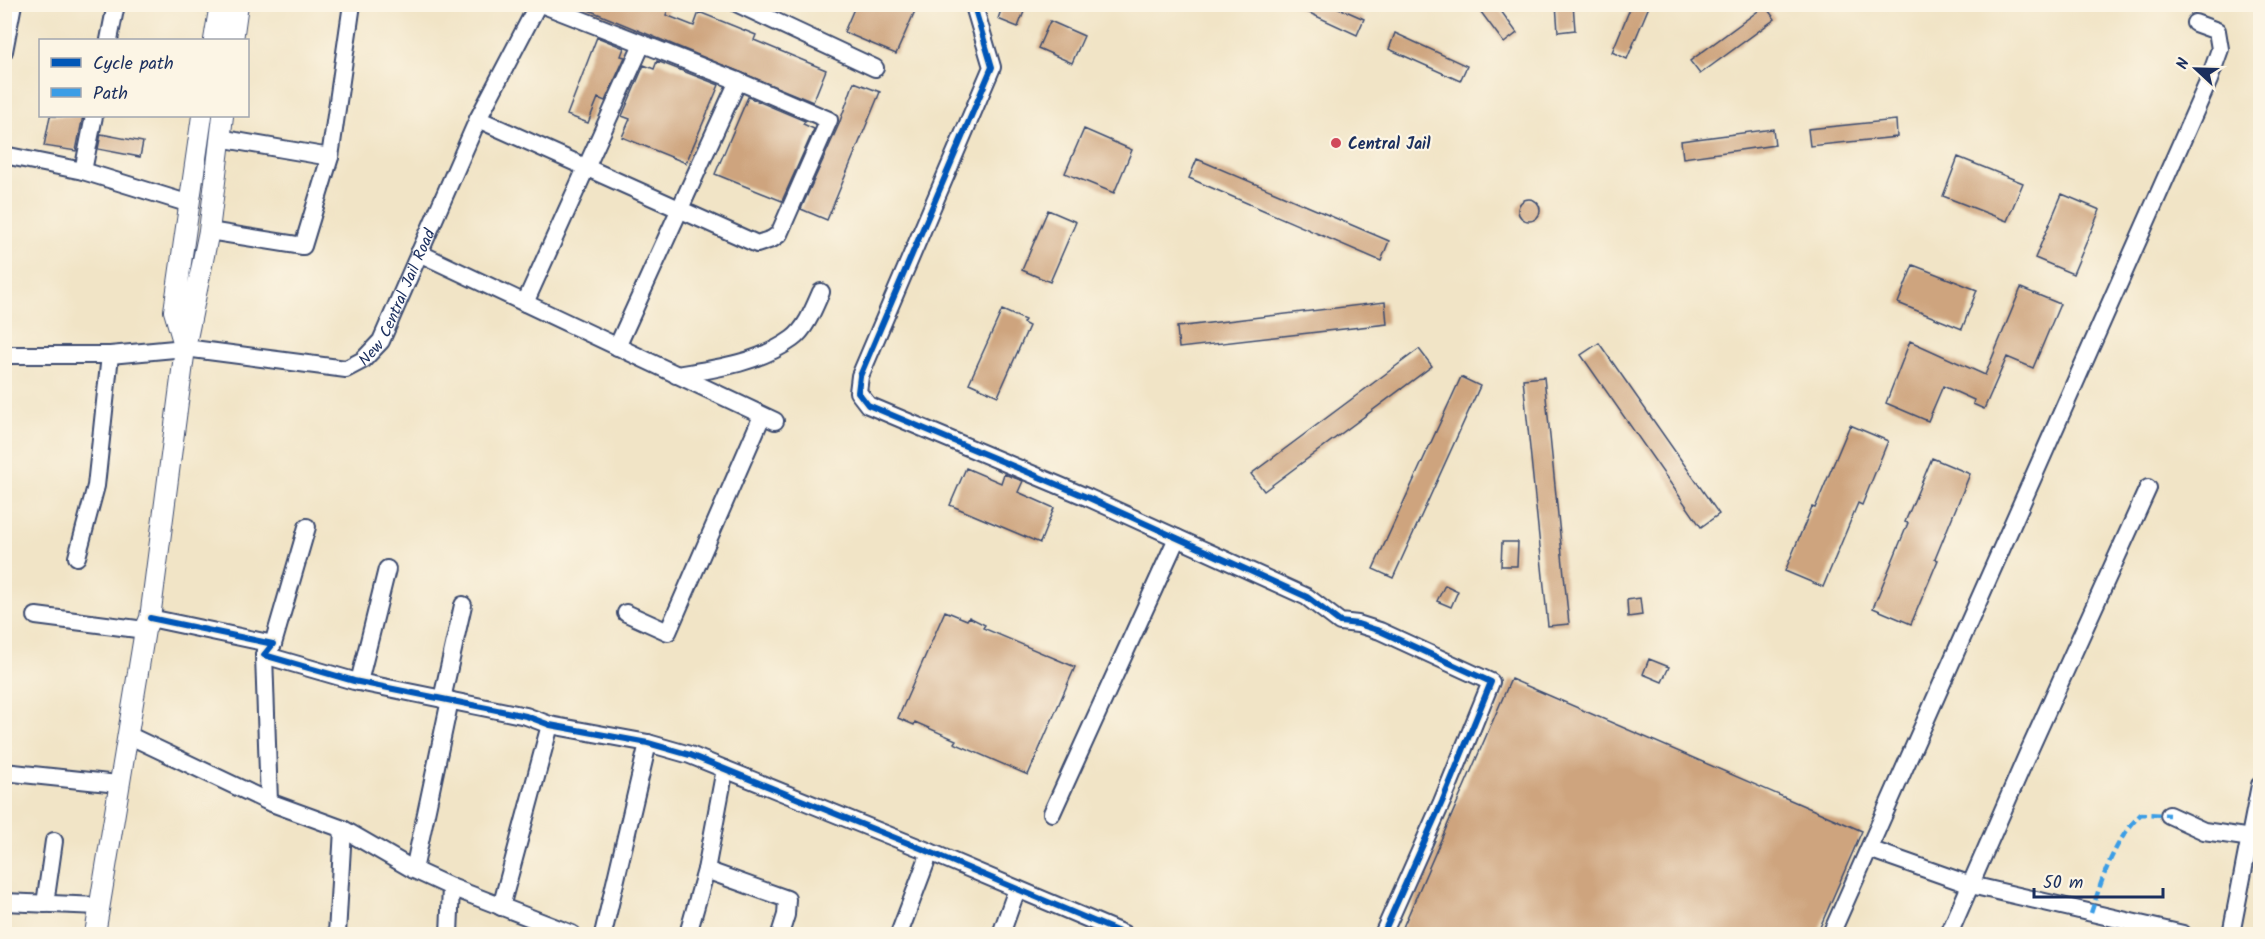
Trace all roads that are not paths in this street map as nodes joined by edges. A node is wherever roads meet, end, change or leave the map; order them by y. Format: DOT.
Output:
graph roads {
  1 [pos="13,4"];
  2 [pos="116,4"];
  3 [pos="220,4"];
  4 [pos="238,4"];
  5 [pos="352,4"];
  6 [pos="540,4"];
  7 [pos="738,4"];
  8 [pos="972,5"];
  9 [pos="2195,23"];
  10 [pos="109,39"];
  11 [pos="214,39"];
  12 [pos="233,39"];
  13 [pos="642,44"];
  14 [pos="4,51"];
  15 [pos="875,68"];
  16 [pos="738,81"];
  17 [pos="94,117"];
  18 [pos="202,117"];
  19 [pos="223,117"];
  20 [pos="478,119"];
  21 [pos="219,138"];
  22 [pos="4,155"];
  23 [pos="330,157"];
  24 [pos="585,167"];
  25 [pos="83,171"];
  26 [pos="190,204"];
  27 [pos="679,209"];
  28 [pos="208,231"];
  29 [pos="419,253"];
  30 [pos="821,292"];
  31 [pos="525,303"];
  32 [pos="617,347"];
  33 [pos="185,348"];
  34 [pos="4,355"];
  35 [pos="110,355"];
  36 [pos="676,375"];
  37 [pos="2148,488"];
  38 [pos="307,527"];
  39 [pos="1177,538"];
  40 [pos="77,557"];
  41 [pos="387,569"];
  42 [pos="463,605"];
  43 [pos="626,613"];
  44 [pos="36,616"];
  45 [pos="148,624"];
  46 [pos="269,650"];
  47 [pos="359,682"];
  48 [pos="446,700"];
  49 [pos="550,725"];
  50 [pos="128,735"];
  51 [pos="648,743"];
  52 [pos="725,769"];
  53 [pos="4,772"];
  54 [pos="118,784"];
  55 [pos="2260,784"];
  56 [pos="269,802"];
  57 [pos="1052,813"];
  58 [pos="2169,815"];
  59 [pos="343,829"];
  60 [pos="2250,838"];
  61 [pos="54,841"];
  62 [pos="1869,849"];
  63 [pos="930,852"];
  64 [pos="414,870"];
  65 [pos="706,870"];
  66 [pos="1971,885"];
  67 [pos="451,887"];
  68 [pos="1017,889"];
  69 [pos="4,902"];
  70 [pos="45,904"];
  71 [pos="99,906"];
  72 [pos="501,907"];
  73 [pos="547,930"];
  74 [pos="94,934"];
  75 [pos="337,934"];
  76 [pos="449,934"];
  77 [pos="572,934"];
  78 [pos="603,934"];
  79 [pos="688,934"];
  80 [pos="780,934"];
  81 [pos="899,934"];
  82 [pos="1001,934"];
  83 [pos="1124,934"];
  84 [pos="1383,934"];
  85 [pos="1831,934"];
  86 [pos="1949,934"];
  87 [pos="2183,934"];
  88 [pos="2231,934"];
  1 -- 14 [label="street"];
  2 -- 10 [label="street"];
  3 -- 11 [label="street"];
  4 -- 12 [label="street"];
  5 -- 23 [label="street"];
  6 -- 13 [label="street"];
  6 -- 20 [label="street, New Central Jail Road"];
  7 -- 15 [label="street"];
  8 -- 39 [label="street"];
  9 -- 62 [label="street"];
  13 -- 16 [label="street"];
  13 -- 24 [label="street"];
  16 -- 27 [label="street"];
  16 -- 27 [label="street"];
  17 -- 25 [label="street"];
  18 -- 26 [label="street"];
  19 -- 21 [label="street"];
  20 -- 24 [label="street"];
  20 -- 29 [label="street, New Central Jail Road"];
  21 -- 23 [label="street"];
  21 -- 28 [label="street"];
  22 -- 25 [label="street"];
  23 -- 28 [label="street"];
  24 -- 27 [label="street"];
  24 -- 31 [label="street"];
  25 -- 26 [label="street"];
  26 -- 33 [label="street"];
  27 -- 32 [label="street"];
  28 -- 33 [label="street"];
  29 -- 31 [label="street"];
  29 -- 33 [label="street, New Central Jail Road"];
  30 -- 36 [label="street"];
  31 -- 32 [label="street"];
  32 -- 36 [label="street"];
  33 -- 35 [label="street, New Central Jail Road"];
  33 -- 45 [label="street"];
  34 -- 35 [label="street, New Central Jail Road"];
  35 -- 40 [label="street"];
  36 -- 43 [label="street"];
  37 -- 66 [label="street"];
  38 -- 46 [label="street"];
  39 -- 57 [label="street"];
  39 -- 84 [label="street"];
  41 -- 47 [label="street"];
  42 -- 48 [label="street"];
  44 -- 45 [label="street"];
  45 -- 46 [label="street"];
  45 -- 50 [label="street"];
  46 -- 47 [label="street"];
  46 -- 56 [label="street"];
  47 -- 48 [label="street"];
  48 -- 49 [label="street"];
  48 -- 64 [label="street"];
  49 -- 51 [label="street"];
  49 -- 72 [label="street"];
  50 -- 54 [label="street"];
  50 -- 56 [label="street"];
  51 -- 52 [label="street"];
  51 -- 78 [label="street"];
  52 -- 63 [label="street"];
  52 -- 65 [label="street"];
  53 -- 54 [label="street"];
  54 -- 71 [label="street"];
  55 -- 60 [label="street"];
  56 -- 59 [label="street"];
  58 -- 60 [label="street"];
  59 -- 64 [label="street"];
  59 -- 75 [label="street"];
  60 -- 88 [label="street"];
  61 -- 70 [label="street"];
  62 -- 66 [label="street"];
  62 -- 85 [label="street"];
  63 -- 68 [label="street"];
  63 -- 81 [label="street"];
  64 -- 67 [label="street"];
  65 -- 79 [label="street"];
  65 -- 80 [label="street"];
  66 -- 86 [label="street"];
  66 -- 87 [label="street"];
  67 -- 72 [label="street"];
  67 -- 76 [label="street"];
  68 -- 82 [label="street"];
  68 -- 83 [label="street"];
  69 -- 70 [label="street"];
  70 -- 71 [label="street"];
  71 -- 74 [label="street"];
  72 -- 73 [label="street"];
  73 -- 77 [label="street"];
}
